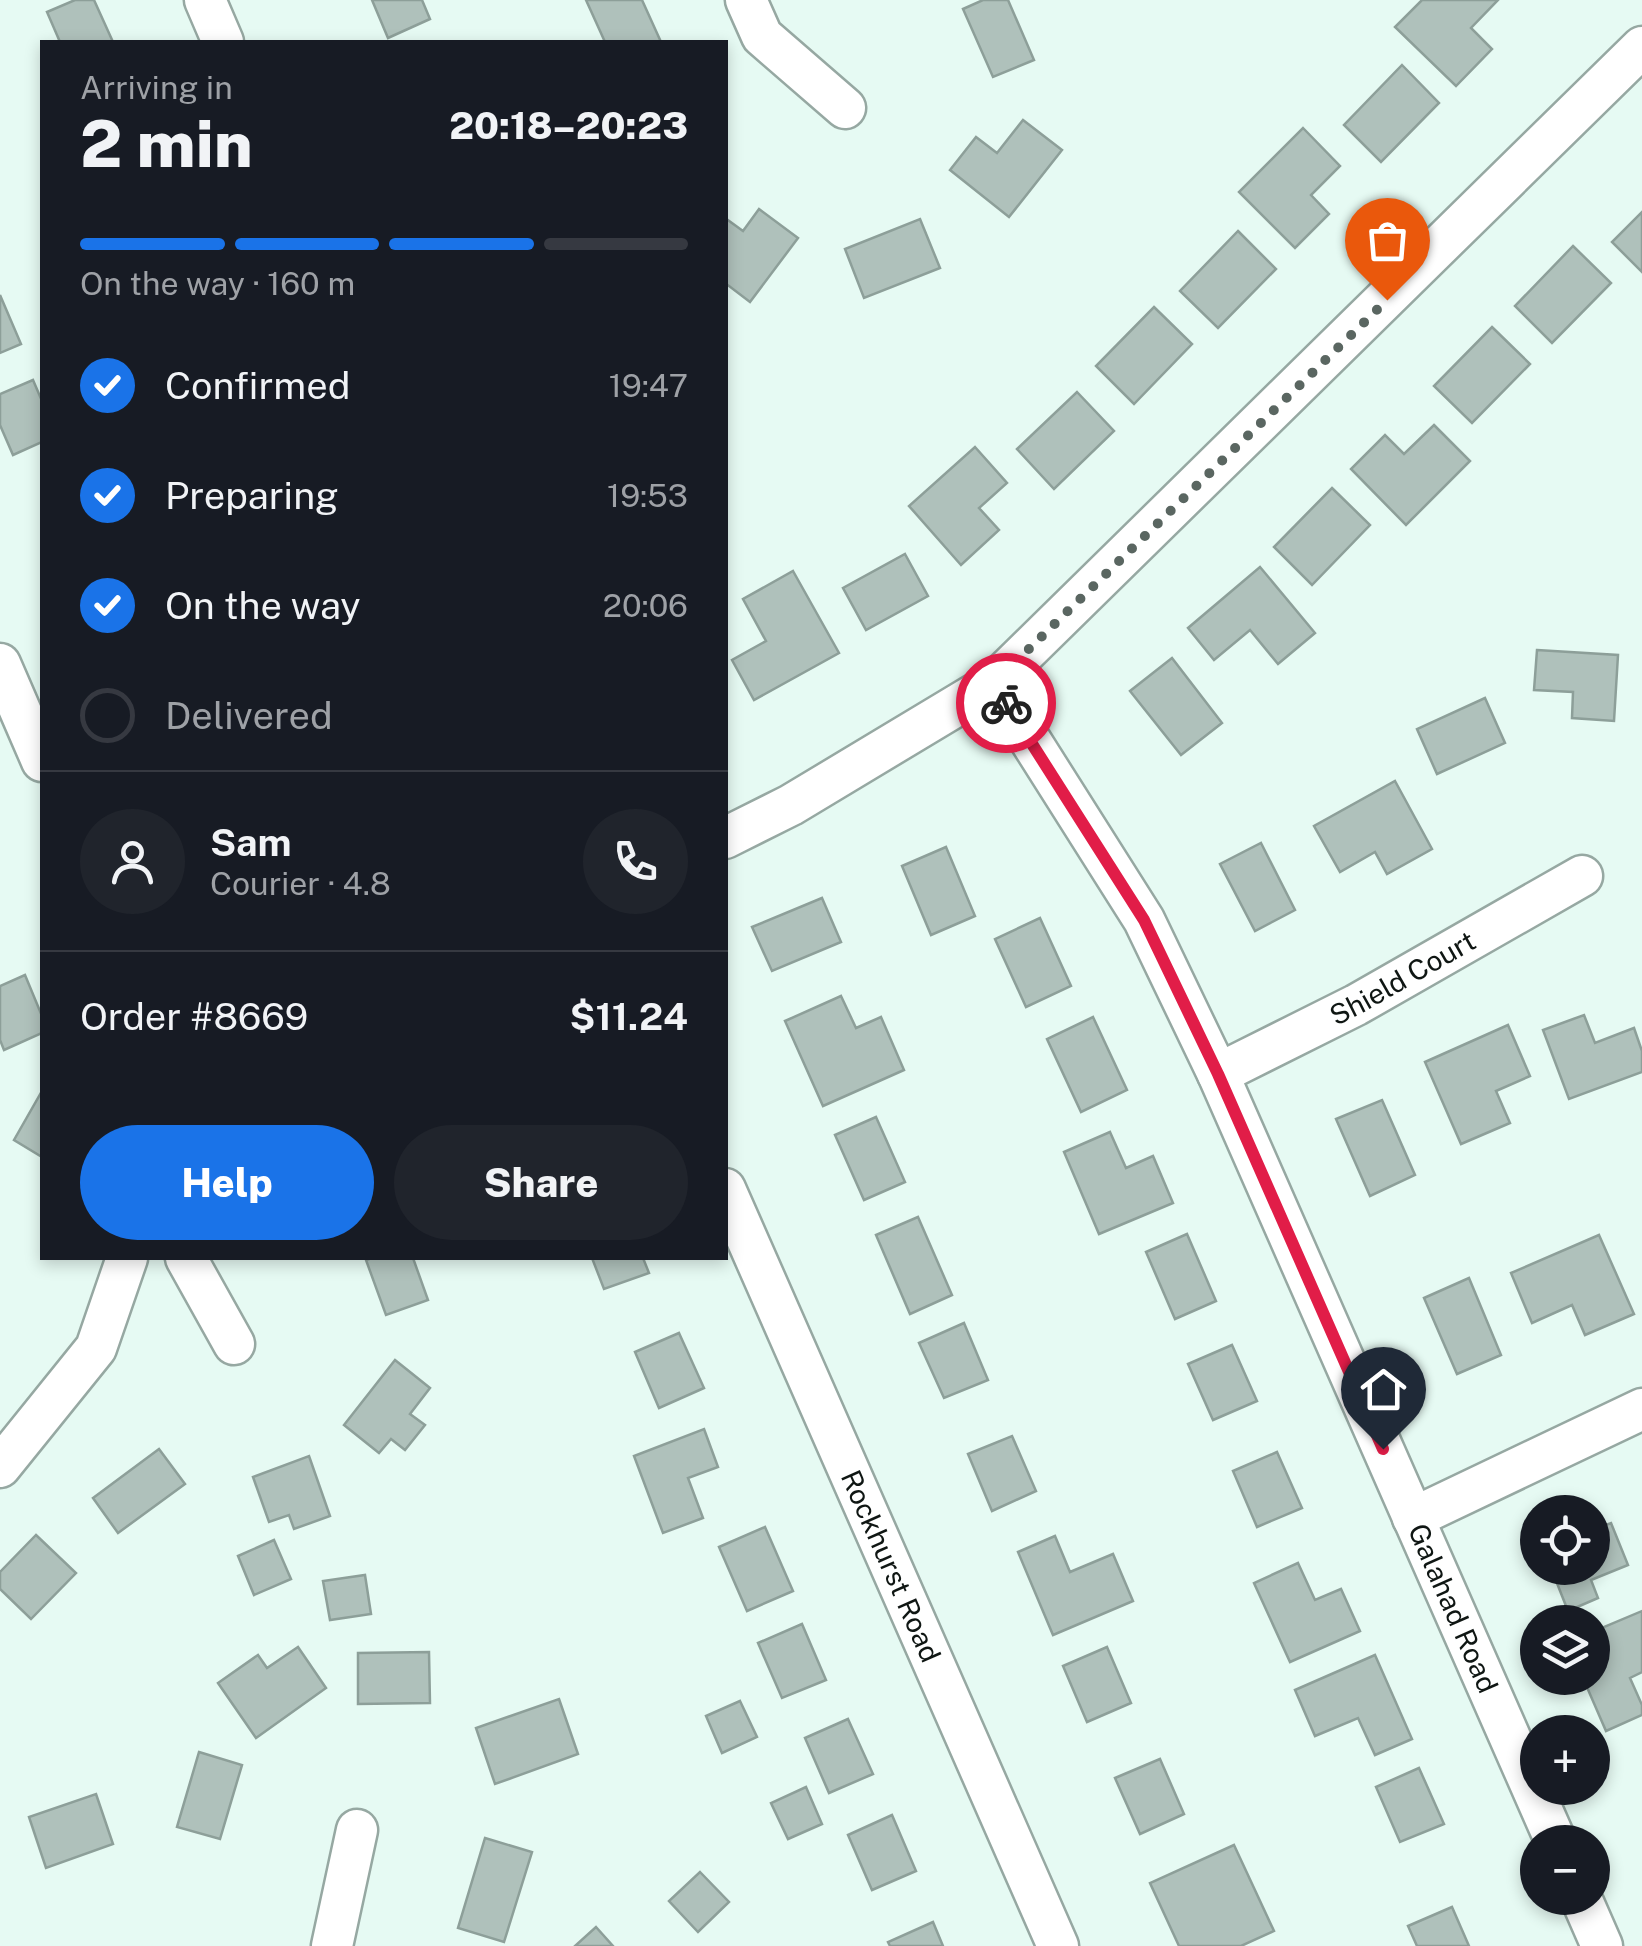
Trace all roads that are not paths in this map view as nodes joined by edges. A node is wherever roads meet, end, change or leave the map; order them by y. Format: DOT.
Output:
graph roads {
  1 [pos="205,0"];
  2 [pos="746,0"];
  3 [pos="223,40"];
  4 [pos="1642,47"];
  5 [pos="845,108"];
  6 [pos="0,664"];
  7 [pos="994,683"];
  8 [pos="40,756"];
  9 [pos="728,837"];
  10 [pos="1582,876"];
  11 [pos="1218,1074"];
  12 [pos="728,1196"];
  13 [pos="126,1260"];
  14 [pos="187,1260"];
  15 [pos="234,1344"];
  16 [pos="1642,1409"];
  17 [pos="0,1468"];
  18 [pos="1413,1518"];
  19 [pos="1548,1825"];
  20 [pos="356,1830"];
  21 [pos="1588,1915"];
  22 [pos="332,1946"];
  23 [pos="1058,1946"];
  24 [pos="1602,1946"];
  1 -- 3 [label="street"];
  2 -- 5 [label="street"];
  4 -- 7 [label="street"];
  6 -- 8 [label="street"];
  7 -- 9 [label="street"];
  7 -- 11 [label="street, Galahad Road"];
  10 -- 11 [label="street, Shield Court"];
  11 -- 18 [label="street, Galahad Road"];
  12 -- 23 [label="street, Rockhurst Road"];
  13 -- 17 [label="street"];
  14 -- 15 [label="street"];
  16 -- 18 [label="street"];
  18 -- 19 [label="street, Galahad Road"];
  20 -- 22 [label="street"];
  21 -- 24 [label="street"];
}
